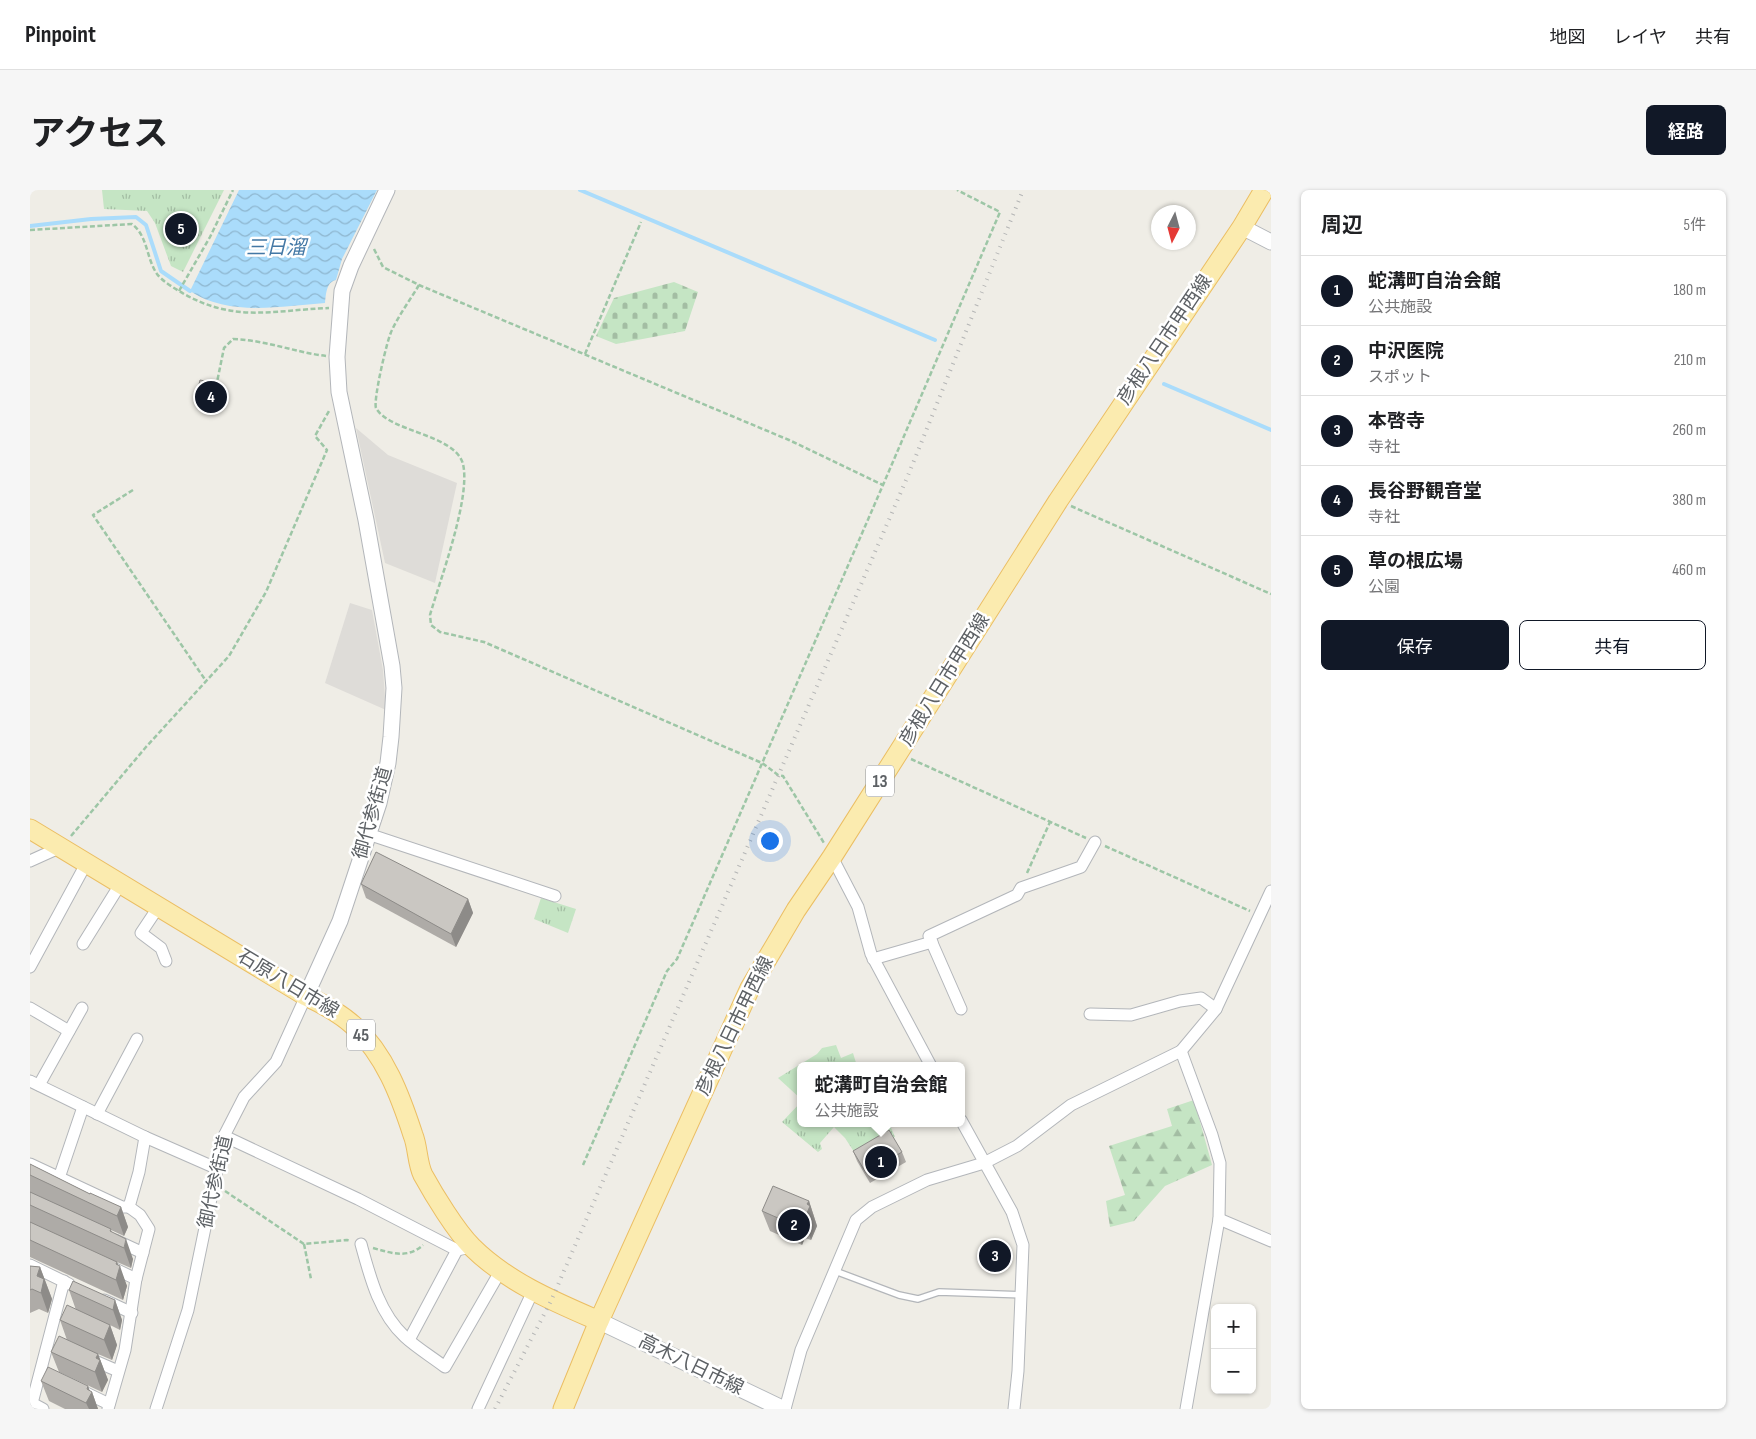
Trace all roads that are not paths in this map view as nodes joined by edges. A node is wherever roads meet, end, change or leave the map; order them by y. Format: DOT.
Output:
graph roads {
  1 [pos="387,190"];
  2 [pos="1264,190"];
  3 [pos="1242,227"];
  4 [pos="1271,242"];
  5 [pos="30,829"];
  6 [pos="368,834"];
  7 [pos="1095,842"];
  8 [pos="61,847"];
  9 [pos="832,857"];
  10 [pos="30,861"];
  11 [pos="87,862"];
  12 [pos="120,883"];
  13 [pos="1271,891"];
  14 [pos="555,896"];
  15 [pos="160,906"];
  16 [pos="932,942"];
  17 [pos="83,944"];
  18 [pos="874,959"];
  19 [pos="166,961"];
  20 [pos="30,967"];
  21 [pos="306,996"];
  22 [pos="30,1008"];
  23 [pos="82,1008"];
  24 [pos="961,1009"];
  25 [pos="1216,1009"];
  26 [pos="1090,1014"];
  27 [pos="69,1030"];
  28 [pos="136,1039"];
  29 [pos="1181,1050"];
  30 [pos="929,1062"];
  31 [pos="34,1083"];
  32 [pos="83,1107"];
  33 [pos="97,1114"];
  34 [pos="965,1127"];
  35 [pos="224,1136"];
  36 [pos="145,1137"];
  37 [pos="984,1163"];
  38 [pos="30,1164"];
  39 [pos="218,1169"];
  40 [pos="59,1178"];
  41 [pos="129,1208"];
  42 [pos="1219,1219"];
  43 [pos="108,1237"];
  44 [pos="1271,1241"];
  45 [pos="361,1244"];
  46 [pos="464,1248"];
  47 [pos="143,1253"];
  48 [pos="101,1263"];
  49 [pos="30,1265"];
  50 [pos="500,1270"];
  51 [pos="835,1271"];
  52 [pos="136,1279"];
  53 [pos="64,1281"];
  54 [pos="533,1291"];
  55 [pos="1022,1295"];
  56 [pos="132,1313"];
  57 [pos="600,1321"];
  58 [pos="409,1340"];
  59 [pos="75,1352"];
  60 [pos="118,1371"];
  61 [pos="66,1383"];
  62 [pos="31,1403"];
  63 [pos="108,1406"];
  64 [pos="43,1409"];
  65 [pos="156,1409"];
  66 [pos="478,1409"];
  67 [pos="563,1409"];
  68 [pos="784,1409"];
  69 [pos="1014,1409"];
  70 [pos="1186,1409"];
  1 -- 6 [label="street, 御代参街道"];
  2 -- 3 [label="main road, 彦根八日市甲西線 / 13"];
  3 -- 4 [label="street"];
  3 -- 9 [label="main road, 彦根八日市甲西線 / 13"];
  5 -- 8 [label="main road, 石原八日市線 / 45"];
  6 -- 14 [label="street"];
  6 -- 21 [label="street, 御代参街道"];
  7 -- 16 [label="street"];
  8 -- 10 [label="street"];
  8 -- 11 [label="main road, 石原八日市線 / 45"];
  9 -- 18 [label="street"];
  9 -- 57 [label="main road, 彦根八日市甲西線 / 13"];
  11 -- 12 [label="main road, 石原八日市線 / 45"];
  11 -- 20 [label="street"];
  12 -- 15 [label="main road, 石原八日市線 / 45"];
  12 -- 17 [label="street"];
  13 -- 25 [label="street"];
  15 -- 19 [label="street"];
  15 -- 21 [label="main road, 石原八日市線 / 45"];
  16 -- 18 [label="street"];
  16 -- 24 [label="street"];
  18 -- 30 [label="street"];
  21 -- 35 [label="street, 御代参街道"];
  21 -- 46 [label="main road, 石原八日市線 / 45"];
  22 -- 27 [label="street"];
  23 -- 27 [label="street"];
  25 -- 26 [label="street"];
  25 -- 29 [label="street"];
  27 -- 31 [label="street"];
  28 -- 33 [label="street"];
  29 -- 37 [label="street"];
  29 -- 42 [label="street"];
  31 -- 32 [label="street"];
  32 -- 33 [label="street"];
  32 -- 40 [label="street"];
  33 -- 36 [label="street"];
  34 -- 37 [label="street"];
  35 -- 39 [label="street, 御代参街道"];
  35 -- 46 [label="street"];
  36 -- 39 [label="street"];
  36 -- 41 [label="street"];
  37 -- 51 [label="street"];
  37 -- 55 [label="street"];
  38 -- 40 [label="street"];
  39 -- 65 [label="street, 御代参街道"];
  40 -- 41 [label="street"];
  41 -- 47 [label="street"];
  42 -- 44 [label="street"];
  42 -- 70 [label="street"];
  43 -- 47 [label="street"];
  45 -- 58 [label="street"];
  46 -- 50 [label="main road, 石原八日市線 / 45"];
  46 -- 58 [label="street"];
  47 -- 52 [label="street"];
  48 -- 52 [label="street"];
  49 -- 53 [label="street"];
  50 -- 54 [label="main road, 石原八日市線 / 45"];
  50 -- 58 [label="street"];
  51 -- 55 [label="lane"];
  51 -- 68 [label="street"];
  52 -- 56 [label="street"];
  53 -- 56 [label="street"];
  53 -- 62 [label="street"];
  54 -- 57 [label="main road, 石原八日市線 / 45"];
  54 -- 66 [label="street"];
  55 -- 69 [label="street"];
  56 -- 60 [label="street"];
  57 -- 67 [label="main road, 彦根八日市甲西線 / 13"];
  57 -- 68 [label="main road, 高木八日市線"];
  59 -- 60 [label="street"];
  60 -- 63 [label="street"];
  61 -- 63 [label="street"];
  62 -- 64 [label="street"];
}
